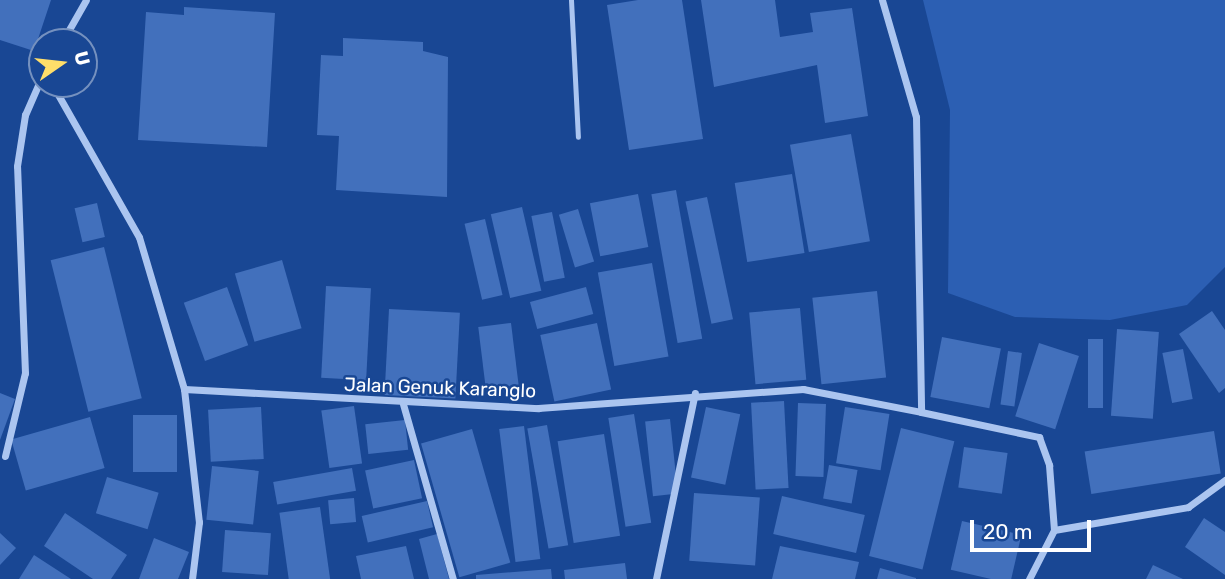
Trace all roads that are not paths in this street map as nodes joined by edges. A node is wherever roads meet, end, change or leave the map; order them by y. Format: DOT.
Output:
graph roads {
  1 [pos="86,0"];
  2 [pos="571,0"];
  3 [pos="882,0"];
  4 [pos="70,28"];
  5 [pos="32,98"];
  6 [pos="60,98"];
  7 [pos="578,137"];
  8 [pos="184,389"];
  9 [pos="695,393"];
  10 [pos="404,404"];
  11 [pos="921,412"];
  12 [pos="5,456"];
  13 [pos="1225,480"];
  14 [pos="1054,530"];
  15 [pos="192,579"];
  16 [pos="453,579"];
  17 [pos="656,579"];
  18 [pos="1029,579"];
  1 -- 4 [label="street"];
  2 -- 7 [label="lane"];
  3 -- 11 [label="street"];
  5 -- 12 [label="street"];
  6 -- 8 [label="street"];
  8 -- 10 [label="street, Jalan Genuk Karanglo"];
  8 -- 15 [label="street"];
  9 -- 10 [label="street, Jalan Genuk Karanglo"];
  9 -- 11 [label="street, Jalan Genuk Karanglo"];
  9 -- 17 [label="street"];
  10 -- 16 [label="street"];
  11 -- 14 [label="street, Jalan Genuk Karanglo"];
  13 -- 14 [label="street"];
  14 -- 18 [label="street"];
}
